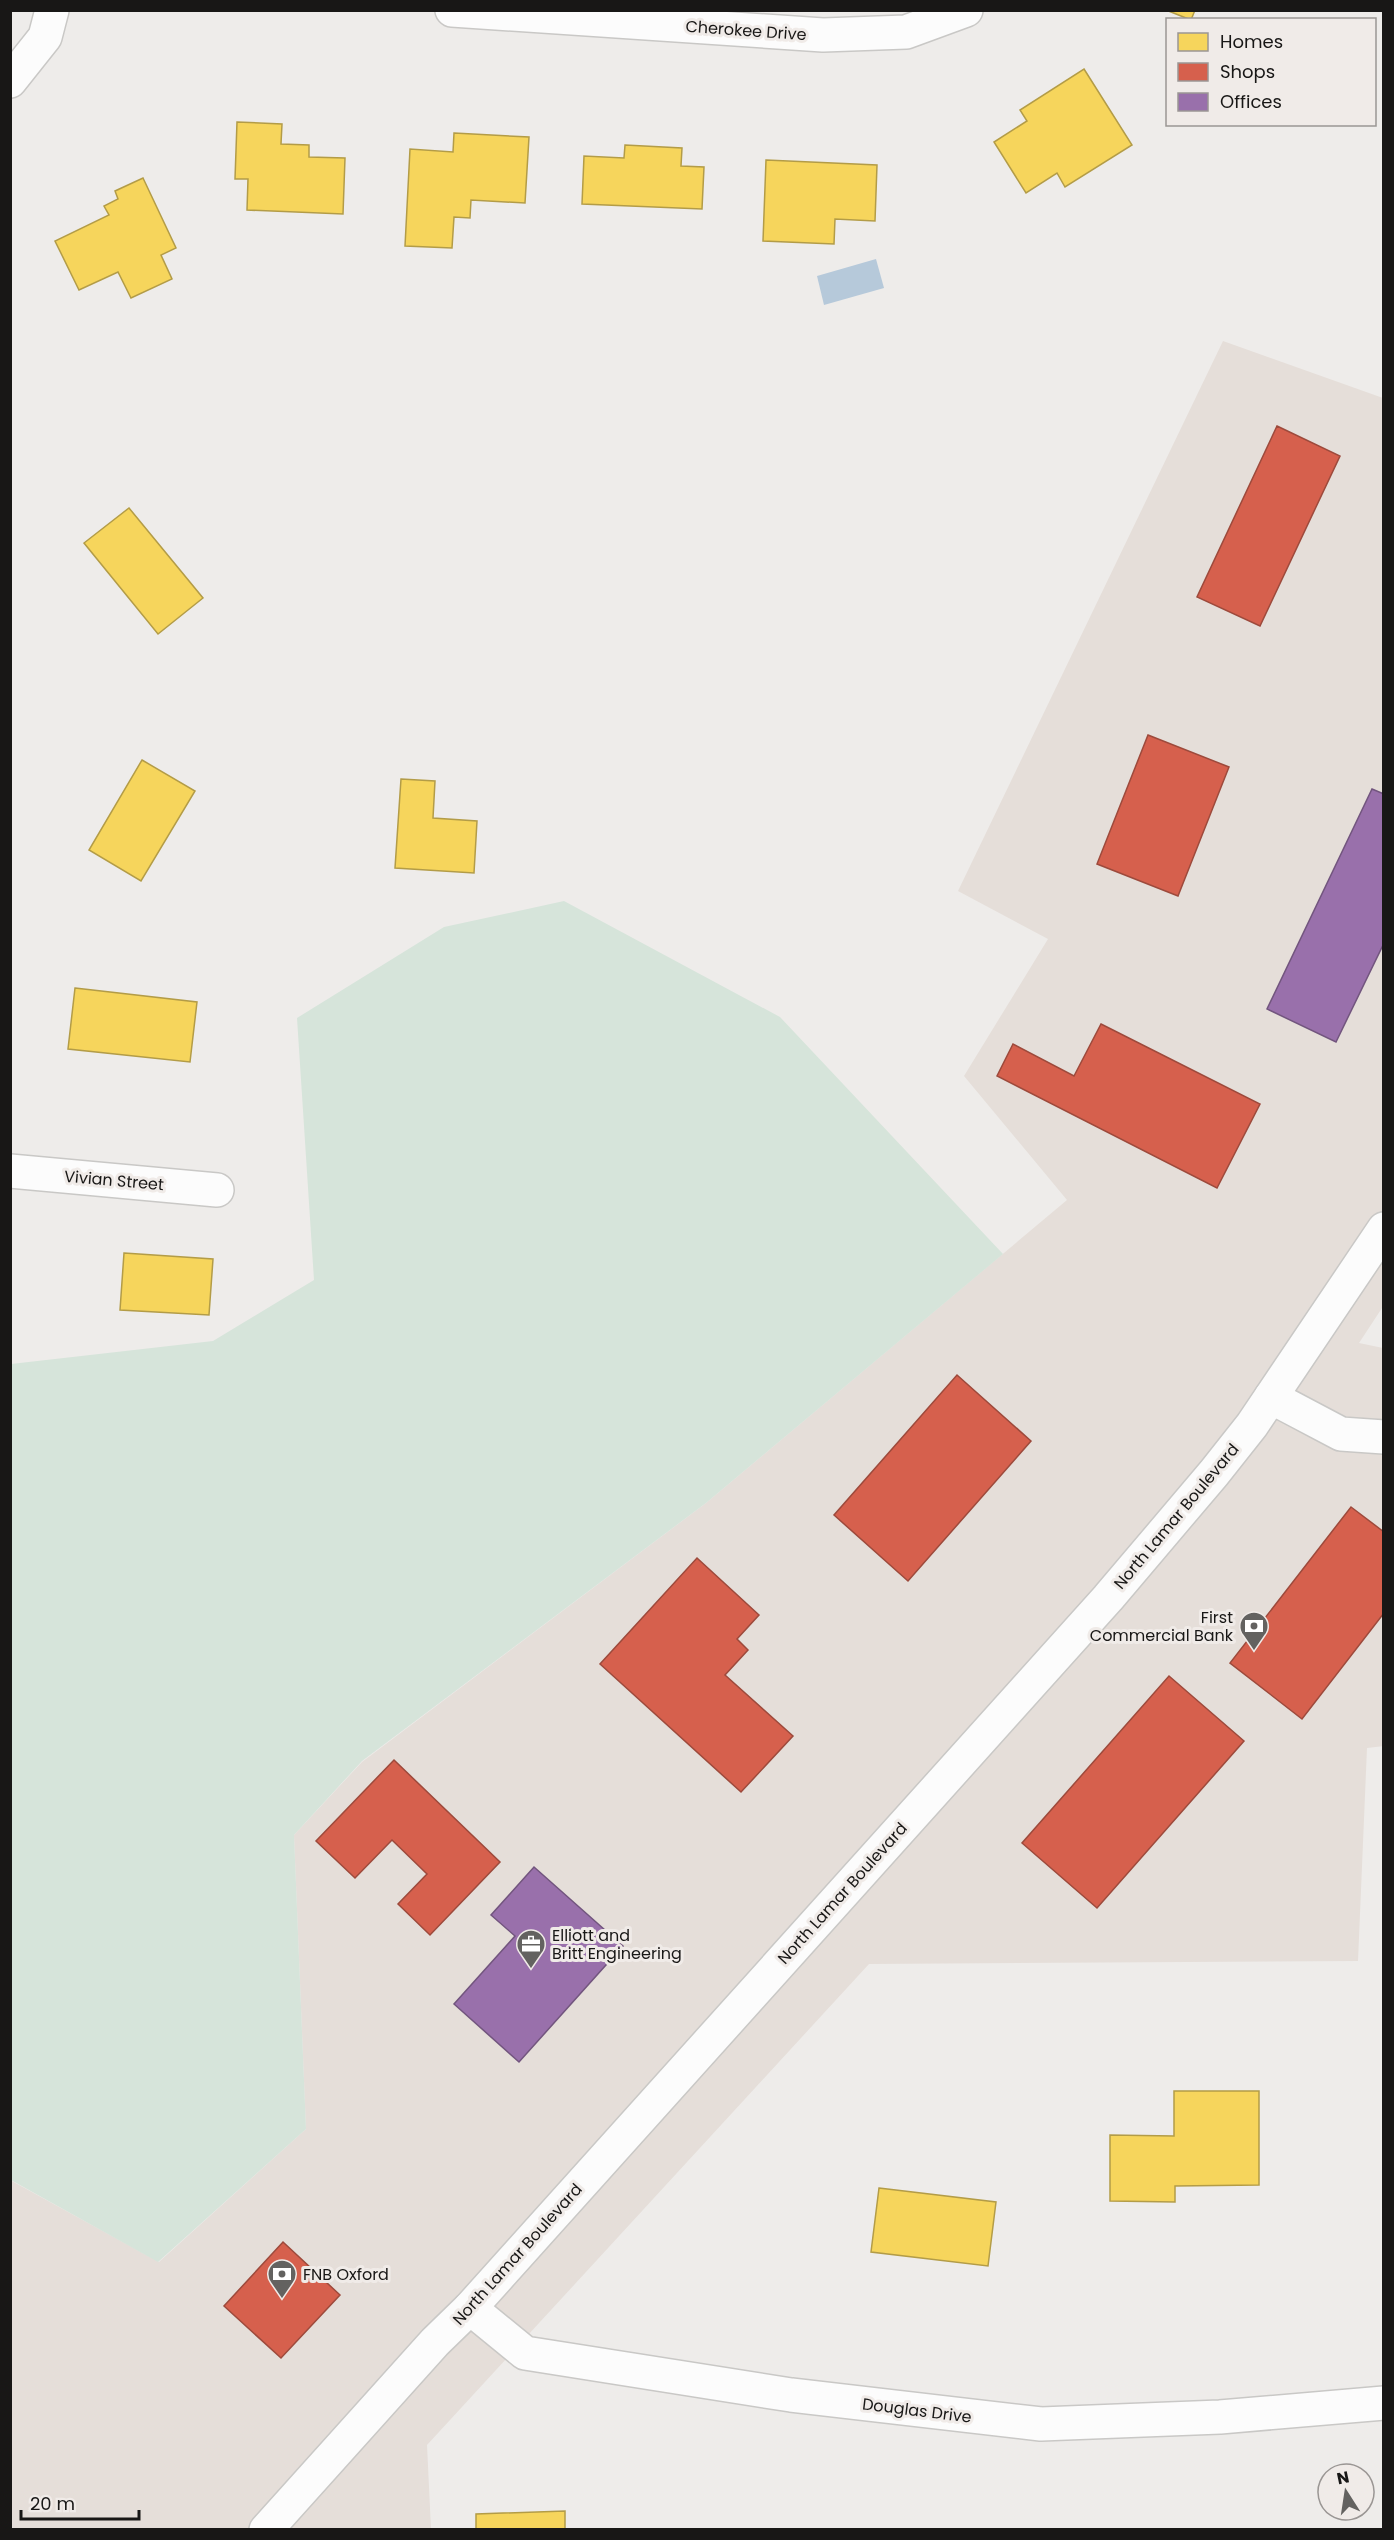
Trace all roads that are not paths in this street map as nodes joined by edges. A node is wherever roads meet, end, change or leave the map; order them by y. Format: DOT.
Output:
graph roads {
  1 [pos="51,10"];
  2 [pos="452,10"];
  3 [pos="966,10"];
  4 [pos="10,81"];
  5 [pos="10,1171"];
  6 [pos="217,1190"];
  7 [pos="1383,1229"];
  8 [pos="1271,1397"];
  9 [pos="1383,1437"];
  10 [pos="470,2308"];
  11 [pos="1383,2403"];
  12 [pos="266,2529"];
  1 -- 4 [label="street"];
  2 -- 3 [label="street, Cherokee Drive"];
  5 -- 6 [label="street, Vivian Street"];
  7 -- 8 [label="street, North Lamar Boulevard"];
  8 -- 9 [label="street"];
  8 -- 10 [label="street, North Lamar Boulevard"];
  10 -- 11 [label="street, Douglas Drive"];
  10 -- 12 [label="street, North Lamar Boulevard"];
}
